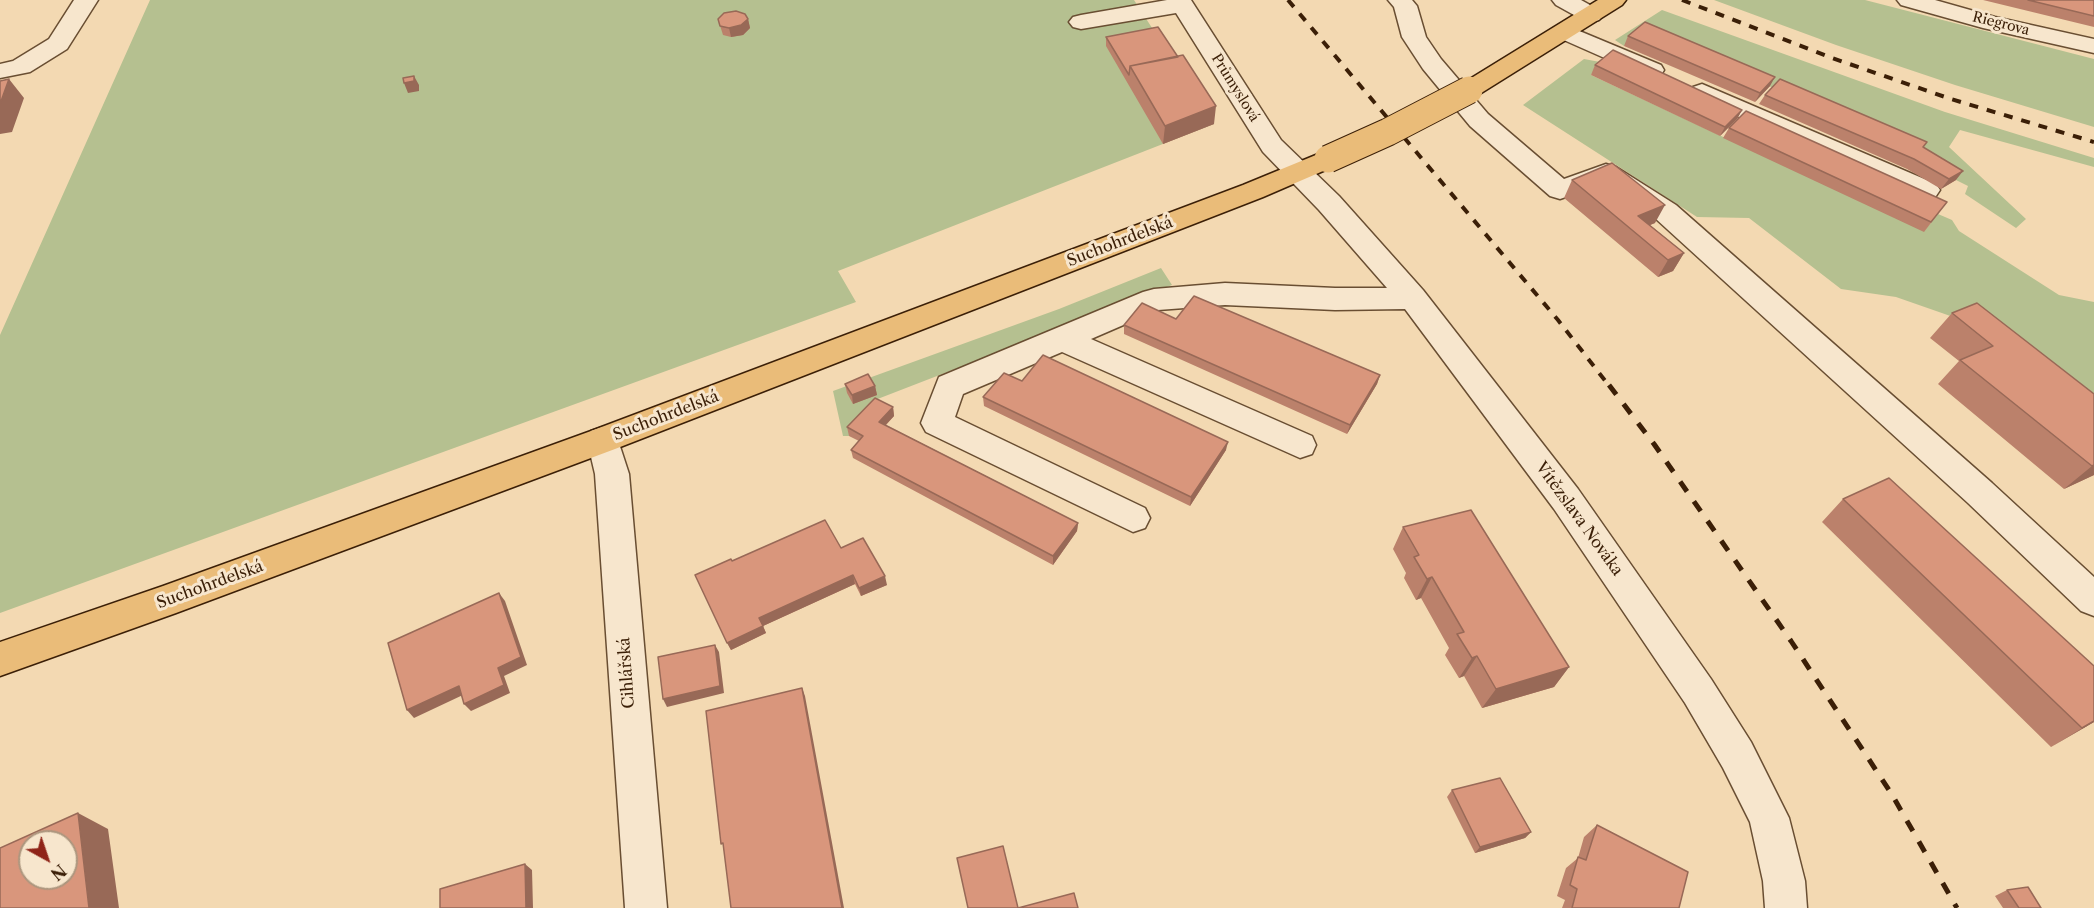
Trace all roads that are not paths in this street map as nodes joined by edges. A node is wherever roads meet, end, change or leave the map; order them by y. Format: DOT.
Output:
graph roads {
  1 [pos="86,0"];
  2 [pos="1400,0"];
  3 [pos="1564,0"];
  4 [pos="1614,0"];
  5 [pos="1909,0"];
  6 [pos="1181,2"];
  7 [pos="1591,15"];
  8 [pos="1081,21"];
  9 [pos="1565,32"];
  10 [pos="2094,46"];
  11 [pos="0,71"];
  12 [pos="1297,173"];
  13 [pos="1926,190"];
  14 [pos="1413,298"];
  15 [pos="1060,338"];
  16 [pos="603,440"];
  17 [pos="1300,445"];
  18 [pos="1133,518"];
  19 [pos="2094,600"];
  20 [pos="0,659"];
  21 [pos="646,908"];
  22 [pos="1786,908"];
  1 -- 11 [label="street"];
  2 -- 19 [label="street"];
  3 -- 7 [label="street"];
  4 -- 7 [label="main road, Suchohrdelská"];
  5 -- 10 [label="street, Riegrova"];
  6 -- 8 [label="street"];
  6 -- 12 [label="street, Průmyslová"];
  7 -- 9 [label="main road, Suchohrdelská"];
  9 -- 12 [label="main road, Suchohrdelská, bridge"];
  9 -- 13 [label="street"];
  12 -- 14 [label="street, Vítězslava Nováka"];
  12 -- 16 [label="main road, Suchohrdelská"];
  14 -- 15 [label="street"];
  14 -- 22 [label="street, Vítězslava Nováka"];
  15 -- 17 [label="street"];
  15 -- 18 [label="street"];
  16 -- 20 [label="main road, Suchohrdelská"];
  16 -- 21 [label="street, Cihlářská"];
}
